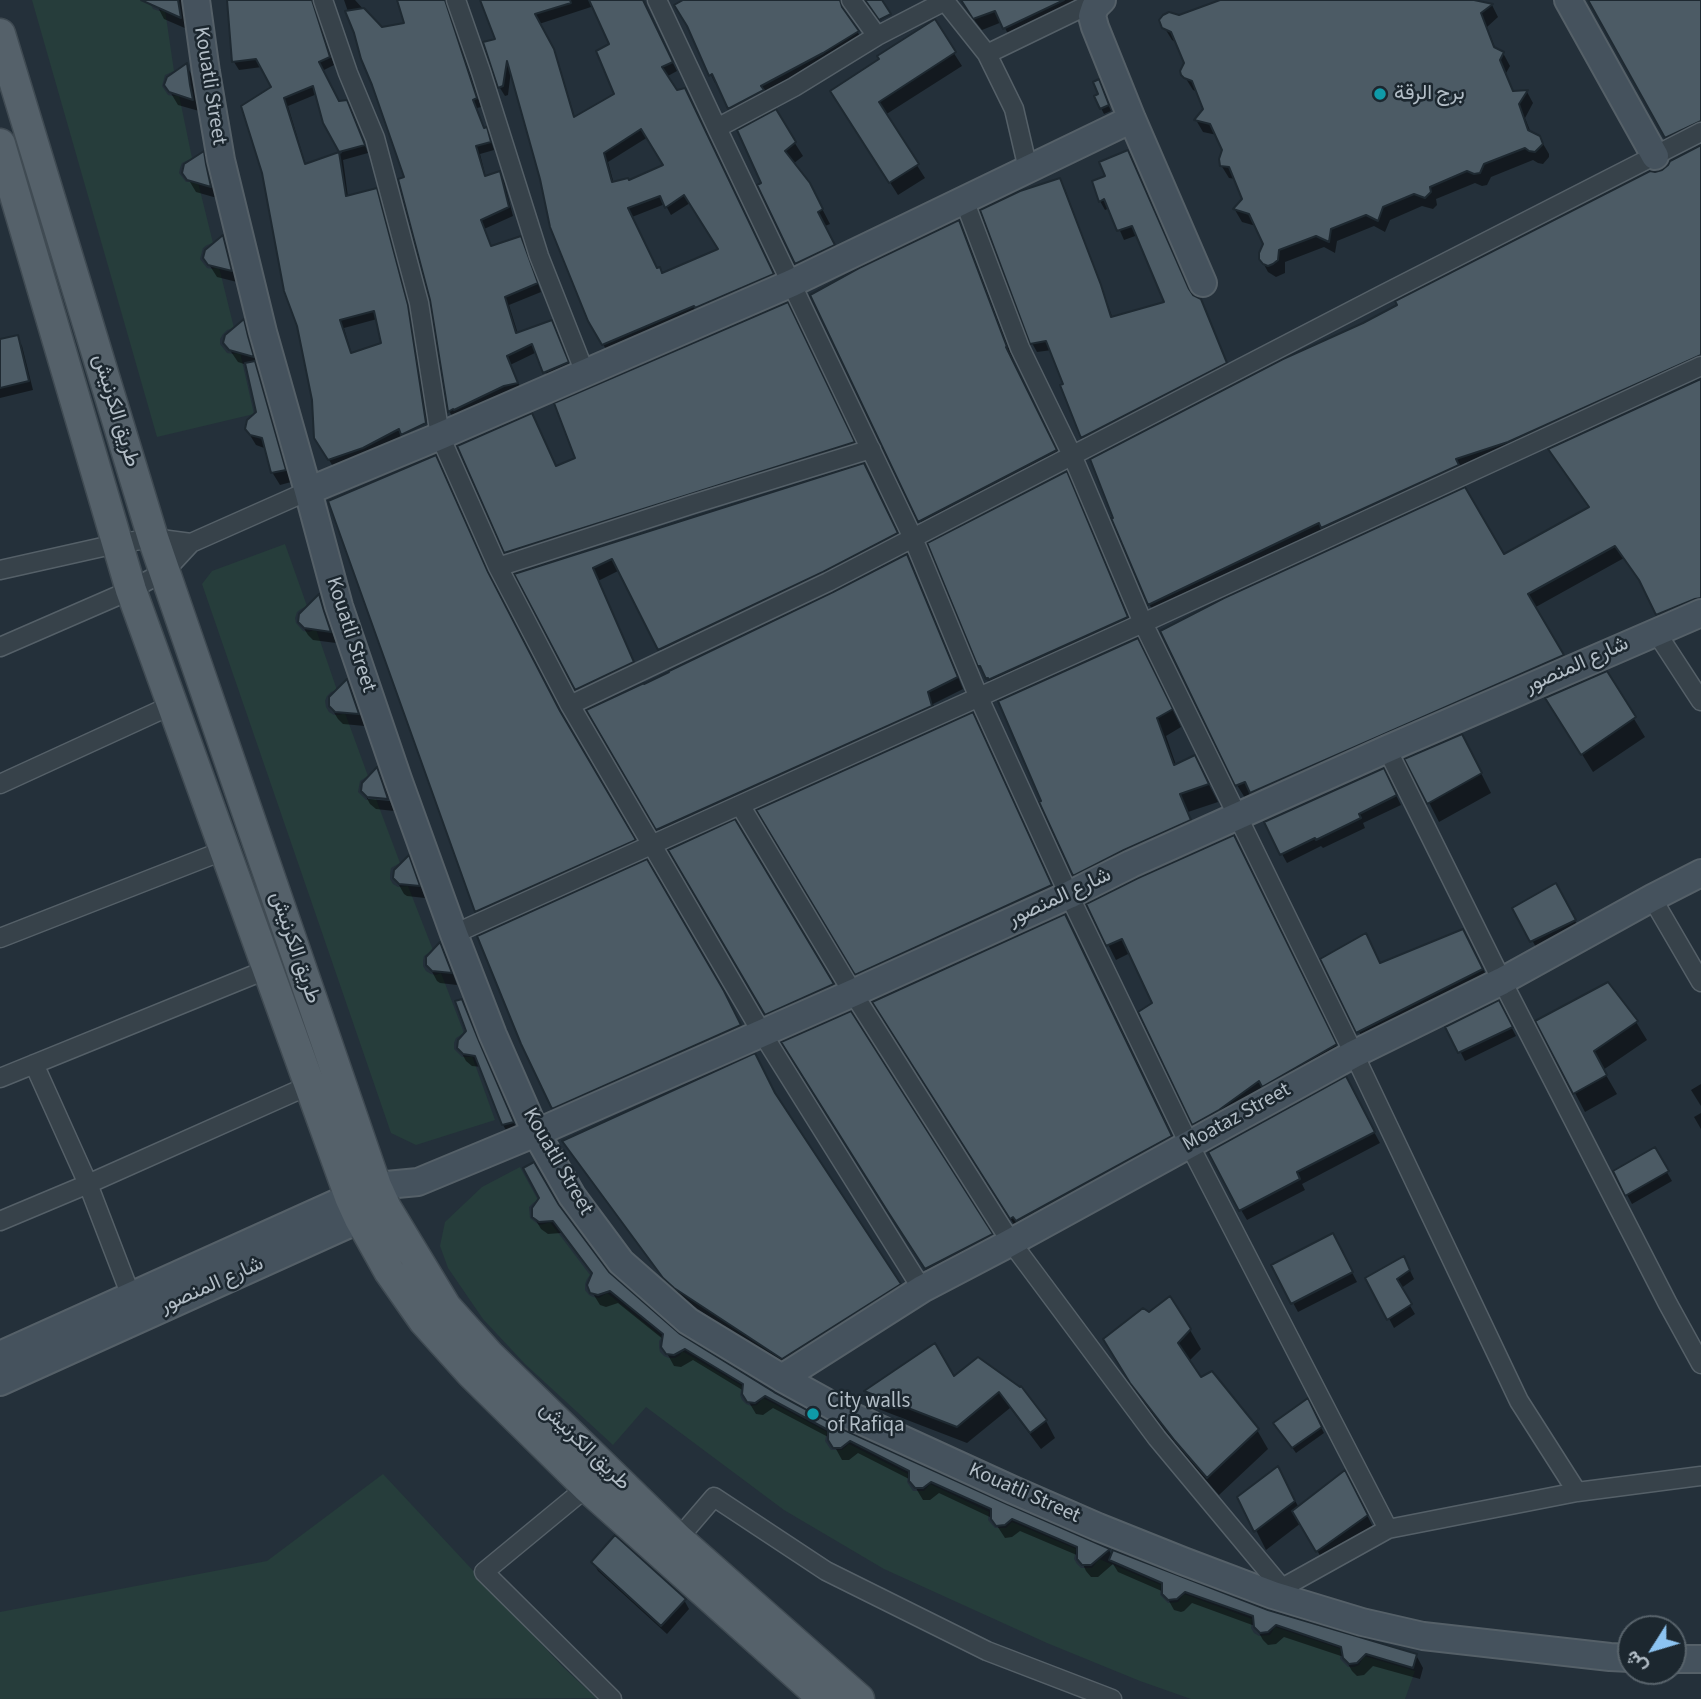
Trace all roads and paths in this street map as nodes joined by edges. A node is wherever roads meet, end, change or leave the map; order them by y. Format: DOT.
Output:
graph roads {
  1 [pos="196,0"];
  2 [pos="323,0"];
  3 [pos="456,0"];
  4 [pos="657,0"];
  5 [pos="851,0"];
  6 [pos="1568,0"];
  7 [pos="945,1"];
  8 [pos="1099,3"];
  9 [pos="0,34"];
  10 [pos="877,36"];
  11 [pos="988,54"];
  12 [pos="1132,119"];
  13 [pos="717,128"];
  14 [pos="1701,132"];
  15 [pos="0,144"];
  16 [pos="1655,156"];
  17 [pos="1028,169"];
  18 [pos="964,200"];
  19 [pos="792,283"];
  20 [pos="1203,283"];
  21 [pos="1701,366"];
  22 [pos="585,373"];
  23 [pos="440,436"];
  24 [pos="871,449"];
  25 [pos="1072,455"];
  26 [pos="309,491"];
  27 [pos="153,538"];
  28 [pos="913,538"];
  29 [pos="191,543"];
  30 [pos="116,544"];
  31 [pos="498,566"];
  32 [pos="0,570"];
  33 [pos="165,571"];
  34 [pos="131,590"];
  35 [pos="1701,612"];
  36 [pos="1143,623"];
  37 [pos="1656,632"];
  38 [pos="0,647"];
  39 [pos="979,698"];
  40 [pos="1701,701"];
  41 [pos="172,705"];
  42 [pos="570,705"];
  43 [pos="1387,749"];
  44 [pos="0,784"];
  45 [pos="740,805"];
  46 [pos="1238,817"];
  47 [pos="652,845"];
  48 [pos="225,850"];
  49 [pos="1701,873"];
  50 [pos="1069,895"];
  51 [pos="1652,898"];
  52 [pos="454,934"];
  53 [pos="0,937"];
  54 [pos="268,970"];
  55 [pos="1502,981"];
  56 [pos="1701,982"];
  57 [pos="853,993"];
  58 [pos="762,1033"];
  59 [pos="1354,1054"];
  60 [pos="34,1065"];
  61 [pos="0,1078"];
  62 [pos="310,1085"];
  63 [pos="536,1133"];
  64 [pos="1189,1144"];
  65 [pos="88,1185"];
  66 [pos="368,1203"];
  67 [pos="0,1221"];
  68 [pos="1011,1242"];
  69 [pos="922,1289"];
  70 [pos="131,1296"];
  71 [pos="0,1355"];
  72 [pos="1701,1364"];
  73 [pos="782,1378"];
  74 [pos="0,1381"];
  75 [pos="1701,1476"];
  76 [pos="587,1488"];
  77 [pos="1577,1492"];
  78 [pos="1388,1529"];
  79 [pos="678,1539"];
  80 [pos="1277,1592"];
  81 [pos="1617,1657"];
  82 [pos="612,1699"];
  83 [pos="824,1699"];
  84 [pos="859,1699"];
  85 [pos="1112,1699"];
  1 -- 26 [label="street, Kouatli Street"];
  2 -- 23 [label="street"];
  3 -- 22 [label="street"];
  4 -- 13 [label="street"];
  5 -- 10 [label="street"];
  6 -- 16 [label="street"];
  7 -- 10 [label="street"];
  7 -- 11 [label="street"];
  8 -- 11 [label="street"];
  8 -- 12 [label="street"];
  9 -- 27 [label="main road, طريق الكرنيش"];
  10 -- 13 [label="street"];
  11 -- 17 [label="street"];
  12 -- 17 [label="street"];
  12 -- 20 [label="street"];
  13 -- 19 [label="street"];
  14 -- 16 [label="street"];
  15 -- 30 [label="main road, طريق الكرنيش"];
  16 -- 25 [label="street"];
  17 -- 18 [label="street"];
  18 -- 19 [label="street"];
  18 -- 25 [label="street"];
  19 -- 22 [label="street"];
  19 -- 24 [label="street"];
  21 -- 36 [label="street"];
  22 -- 23 [label="street"];
  23 -- 26 [label="street"];
  23 -- 31 [label="street"];
  24 -- 28 [label="street"];
  24 -- 31 [label="street"];
  25 -- 28 [label="street"];
  25 -- 36 [label="street"];
  26 -- 29 [label="street"];
  26 -- 52 [label="street, Kouatli Street"];
  27 -- 29 [label="street"];
  27 -- 30 [label="street"];
  27 -- 33 [label="main road, طريق الكرنيش"];
  28 -- 39 [label="street"];
  28 -- 42 [label="street"];
  29 -- 33 [label="street"];
  30 -- 32 [label="street"];
  30 -- 34 [label="main road, طريق الكرنيش"];
  31 -- 42 [label="street"];
  33 -- 34 [label="street"];
  33 -- 66 [label="main road, طريق الكرنيش"];
  34 -- 38 [label="street"];
  34 -- 41 [label="main road, طريق الكرنيش"];
  35 -- 37 [label="street, شارع المنصور"];
  36 -- 39 [label="street"];
  36 -- 46 [label="street"];
  37 -- 40 [label="street"];
  37 -- 43 [label="street, شارع المنصور"];
  39 -- 45 [label="street"];
  39 -- 50 [label="street"];
  41 -- 44 [label="street"];
  41 -- 48 [label="main road, طريق الكرنيش"];
  42 -- 47 [label="street"];
  43 -- 46 [label="street, شارع المنصور"];
  43 -- 55 [label="street"];
  45 -- 47 [label="street"];
  45 -- 57 [label="street"];
  46 -- 50 [label="street, شارع المنصور"];
  46 -- 59 [label="street"];
  47 -- 52 [label="street"];
  47 -- 58 [label="street"];
  48 -- 53 [label="street"];
  48 -- 54 [label="main road, طريق الكرنيش"];
  49 -- 51 [label="street, Moataz Street"];
  50 -- 57 [label="street, شارع المنصور"];
  50 -- 64 [label="street"];
  51 -- 55 [label="street, Moataz Street"];
  51 -- 56 [label="street"];
  52 -- 63 [label="street, Kouatli Street"];
  54 -- 60 [label="street"];
  54 -- 62 [label="main road, طريق الكرنيش"];
  55 -- 59 [label="street, Moataz Street"];
  55 -- 72 [label="street"];
  57 -- 58 [label="street, شارع المنصور"];
  57 -- 68 [label="street"];
  58 -- 63 [label="street, شارع المنصور"];
  58 -- 69 [label="street"];
  59 -- 64 [label="street, Moataz Street"];
  59 -- 77 [label="street"];
  60 -- 61 [label="street"];
  60 -- 65 [label="street"];
  62 -- 65 [label="street"];
  62 -- 66 [label="main road, طريق الكرنيش"];
  63 -- 66 [label="street, شارع المنصور"];
  63 -- 73 [label="street, Kouatli Street"];
  64 -- 68 [label="street, Moataz Street"];
  64 -- 78 [label="street"];
  65 -- 67 [label="street"];
  65 -- 70 [label="street"];
  66 -- 70 [label="street, شارع المنصور"];
  66 -- 74 [label="street, شارع المنصور"];
  66 -- 76 [label="main road, طريق الكرنيش"];
  66 -- 79 [label="main road, طريق الكرنيش"];
  68 -- 69 [label="street, Moataz Street"];
  68 -- 80 [label="street"];
  69 -- 73 [label="street, Moataz Street"];
  70 -- 71 [label="street, شارع المنصور"];
  73 -- 80 [label="street, Kouatli Street"];
  75 -- 77 [label="street"];
  76 -- 82 [label="street"];
  76 -- 83 [label="main road, طريق الكرنيش"];
  77 -- 78 [label="street"];
  78 -- 80 [label="street"];
  79 -- 84 [label="main road, طريق الكرنيش"];
  79 -- 85 [label="street"];
  80 -- 81 [label="street, Kouatli Street"];
}
